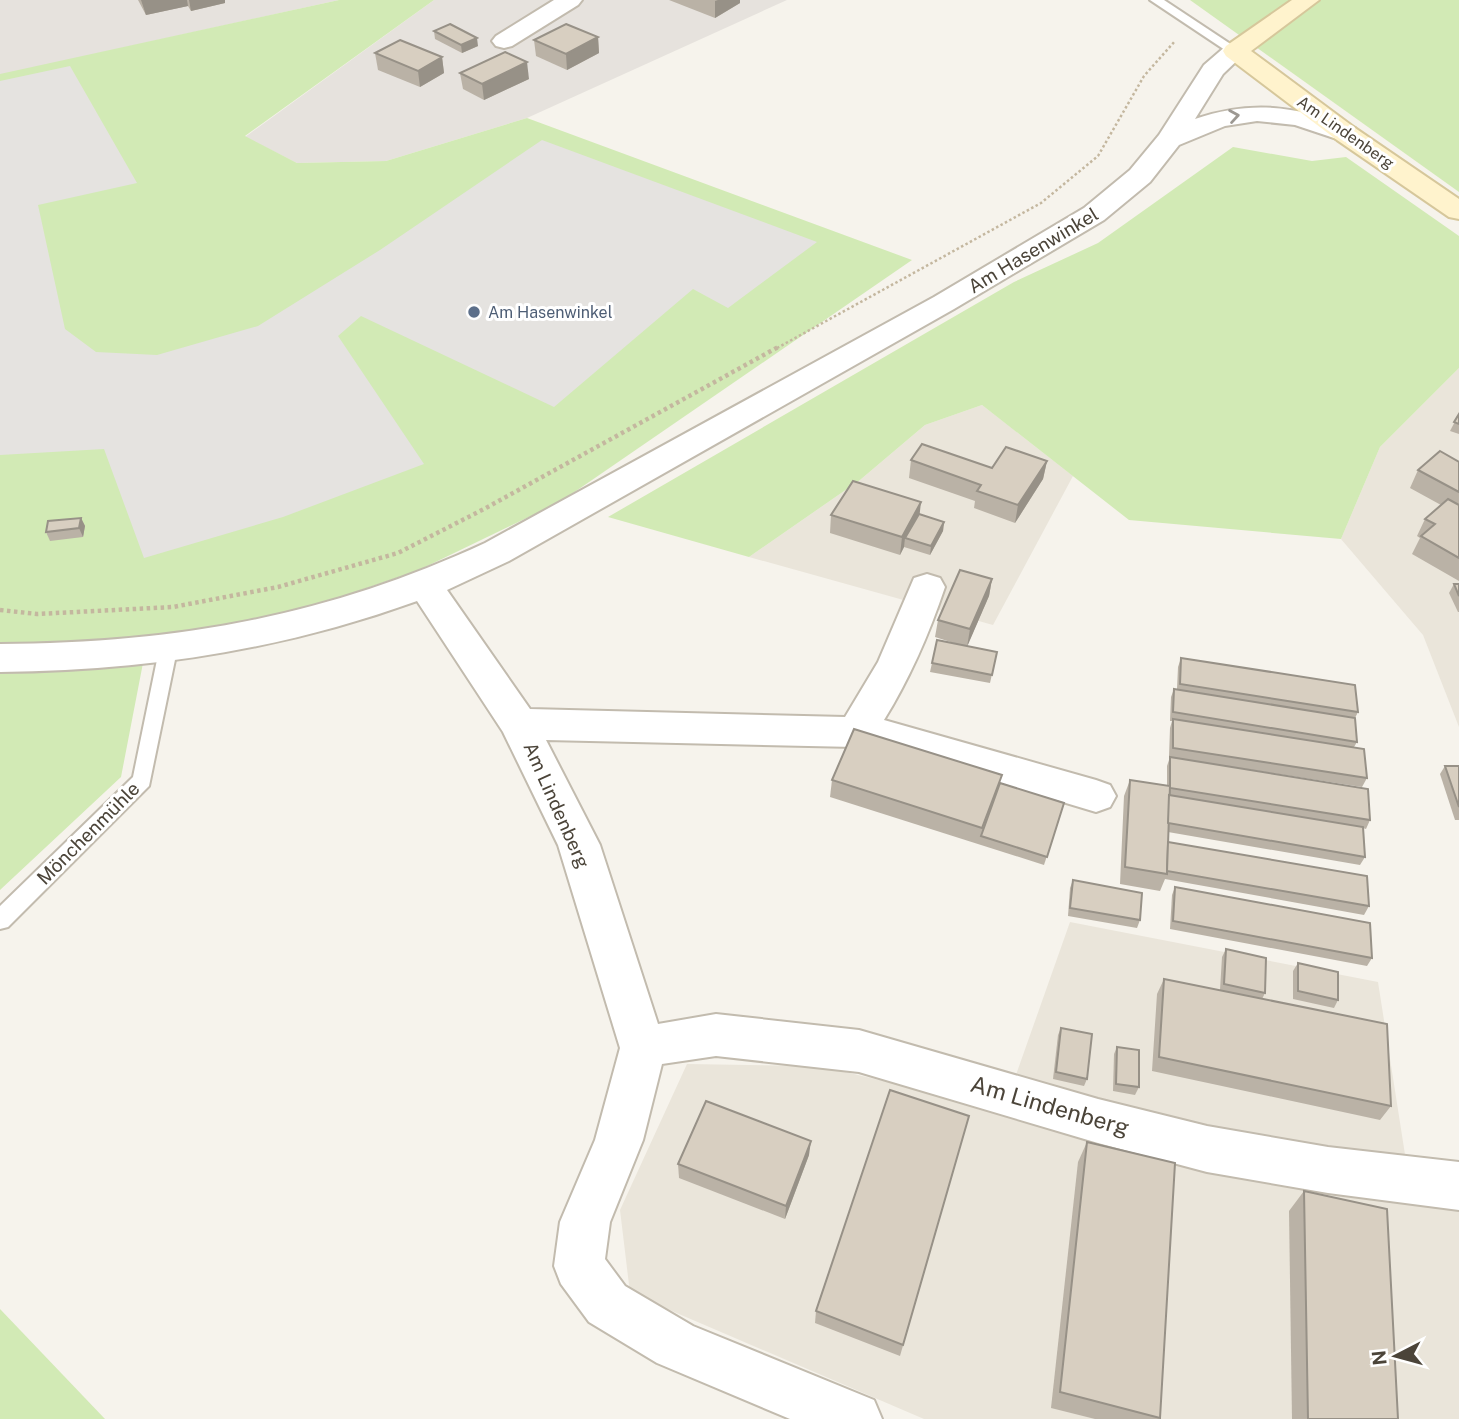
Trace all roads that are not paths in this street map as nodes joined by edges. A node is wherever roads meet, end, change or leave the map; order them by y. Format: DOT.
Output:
graph roads {
  1 [pos="570,0"];
  2 [pos="1156,0"];
  3 [pos="1307,0"];
  4 [pos="504,41"];
  5 [pos="1235,51"];
  6 [pos="1346,134"];
  7 [pos="1170,139"];
  8 [pos="1459,211"];
  9 [pos="425,585"];
  10 [pos="928,587"];
  11 [pos="169,650"];
  12 [pos="0,658"];
  13 [pos="519,724"];
  14 [pos="855,732"];
  15 [pos="1096,796"];
  16 [pos="0,920"];
  17 [pos="643,1048"];
  18 [pos="1459,1186"];
  19 [pos="855,1419"];
  1 -- 4 [label="street"];
  2 -- 5 [label="lane"];
  3 -- 5 [label="street"];
  5 -- 6 [label="street, Am Lindenberg"];
  5 -- 7 [label="street, Am Hasenwinkel"];
  7 -- 6 [label="street, one-way"];
  6 -- 8 [label="street, Am Lindenberg"];
  7 -- 9 [label="street, Am Hasenwinkel"];
  9 -- 11 [label="street, Am Hasenwinkel"];
  9 -- 13 [label="street, Am Lindenberg"];
  10 -- 14 [label="street"];
  11 -- 12 [label="street, Am Hasenwinkel"];
  11 -- 16 [label="lane, Mönchenmühle"];
  13 -- 14 [label="street, Am Lindenberg"];
  13 -- 17 [label="street, Am Lindenberg"];
  14 -- 15 [label="street, Am Lindenberg"];
  17 -- 18 [label="street, Am Lindenberg"];
  17 -- 19 [label="street"];
}
